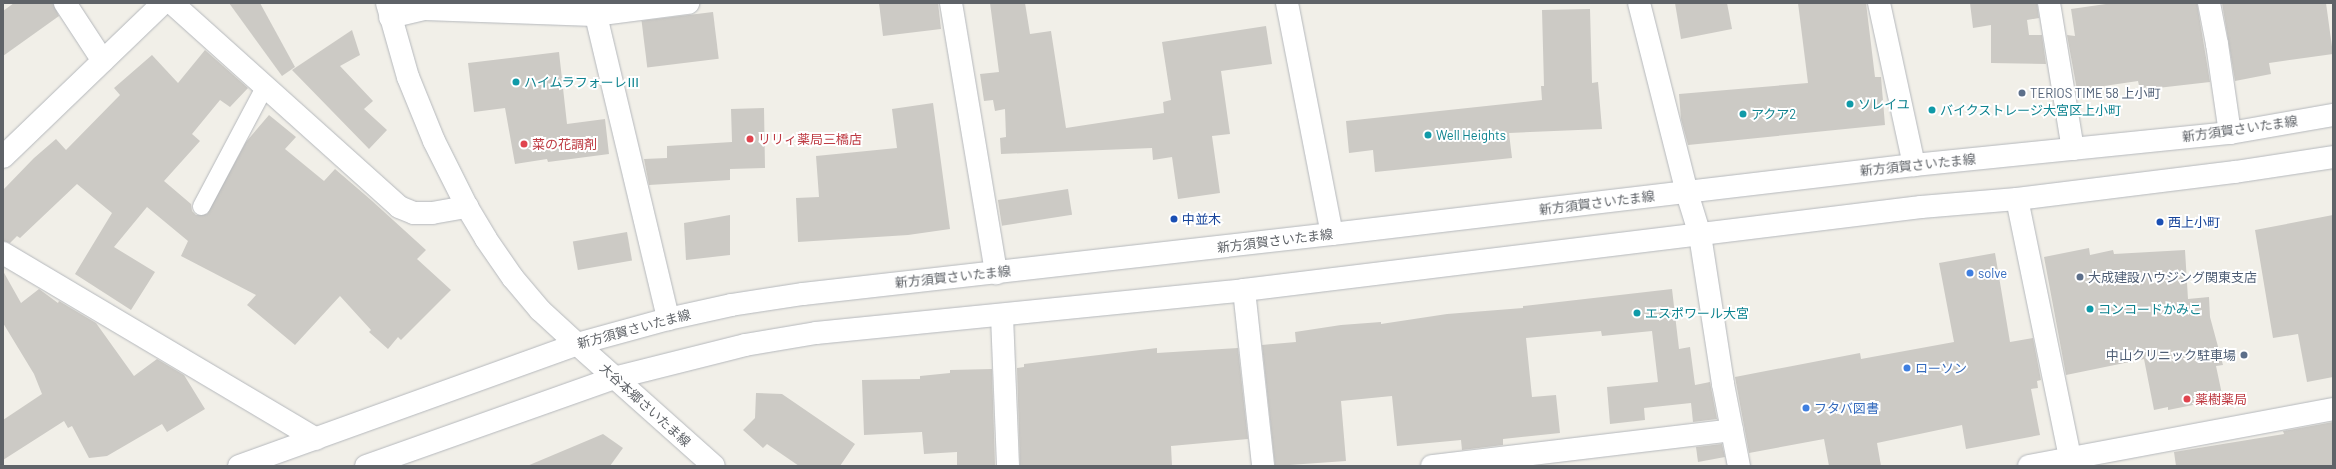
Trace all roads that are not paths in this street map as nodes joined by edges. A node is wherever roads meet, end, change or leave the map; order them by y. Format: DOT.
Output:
graph roads {
  1 [pos="65,3"];
  2 [pos="163,3"];
  3 [pos="172,3"];
  4 [pos="688,3"];
  5 [pos="951,3"];
  6 [pos="1287,3"];
  7 [pos="1639,3"];
  8 [pos="1879,3"];
  9 [pos="2049,3"];
  10 [pos="2209,3"];
  11 [pos="594,9"];
  12 [pos="389,10"];
  13 [pos="103,61"];
  14 [pos="265,86"];
  15 [pos="2333,115"];
  16 [pos="2230,133"];
  17 [pos="2073,149"];
  18 [pos="3,157"];
  19 [pos="2333,157"];
  20 [pos="1914,165"];
  21 [pos="1687,193"];
  22 [pos="2017,199"];
  23 [pos="201,206"];
  24 [pos="467,207"];
  25 [pos="1332,234"];
  26 [pos="1700,235"];
  27 [pos="3,253"];
  28 [pos="996,273"];
  29 [pos="1244,290"];
  30 [pos="1002,316"];
  31 [pos="668,319"];
  32 [pos="576,344"];
  33 [pos="614,378"];
  34 [pos="2333,409"];
  35 [pos="1732,430"];
  36 [pos="316,439"];
  37 [pos="2071,462"];
  38 [pos="239,466"];
  39 [pos="367,466"];
  40 [pos="714,466"];
  41 [pos="1008,466"];
  42 [pos="1263,466"];
  43 [pos="1432,466"];
  44 [pos="1739,466"];
  45 [pos="2029,466"];
  1 -- 13 [label="street"];
  2 -- 13 [label="street"];
  3 -- 14 [label="street"];
  4 -- 11 [label="street"];
  5 -- 28 [label="street"];
  6 -- 25 [label="street"];
  7 -- 21 [label="street"];
  8 -- 20 [label="street"];
  9 -- 17 [label="street"];
  10 -- 16 [label="street"];
  11 -- 12 [label="street"];
  11 -- 31 [label="street"];
  12 -- 24 [label="street, 大谷本郷さいたま線"];
  13 -- 18 [label="street"];
  14 -- 23 [label="lane"];
  14 -- 24 [label="street"];
  15 -- 16 [label="street, 新方須賀さいたま線"];
  16 -- 17 [label="street, 新方須賀さいたま線"];
  17 -- 20 [label="street, 新方須賀さいたま線"];
  19 -- 22 [label="street"];
  20 -- 21 [label="street, 新方須賀さいたま線"];
  21 -- 25 [label="street, 新方須賀さいたま線"];
  21 -- 26 [label="street"];
  22 -- 26 [label="street"];
  22 -- 37 [label="street"];
  24 -- 32 [label="street, 大谷本郷さいたま線"];
  25 -- 28 [label="street, 新方須賀さいたま線"];
  26 -- 29 [label="street"];
  26 -- 35 [label="street"];
  27 -- 36 [label="street"];
  28 -- 31 [label="street, 新方須賀さいたま線"];
  29 -- 30 [label="street"];
  29 -- 42 [label="street"];
  30 -- 33 [label="street"];
  30 -- 41 [label="street"];
  31 -- 32 [label="street, 新方須賀さいたま線"];
  32 -- 33 [label="street, 大谷本郷さいたま線"];
  32 -- 36 [label="street, 新方須賀さいたま線"];
  33 -- 39 [label="street"];
  33 -- 40 [label="street, 大谷本郷さいたま線"];
  34 -- 37 [label="street"];
  35 -- 43 [label="street"];
  35 -- 44 [label="street"];
  36 -- 38 [label="street, 新方須賀さいたま線"];
  37 -- 45 [label="street"];
}
